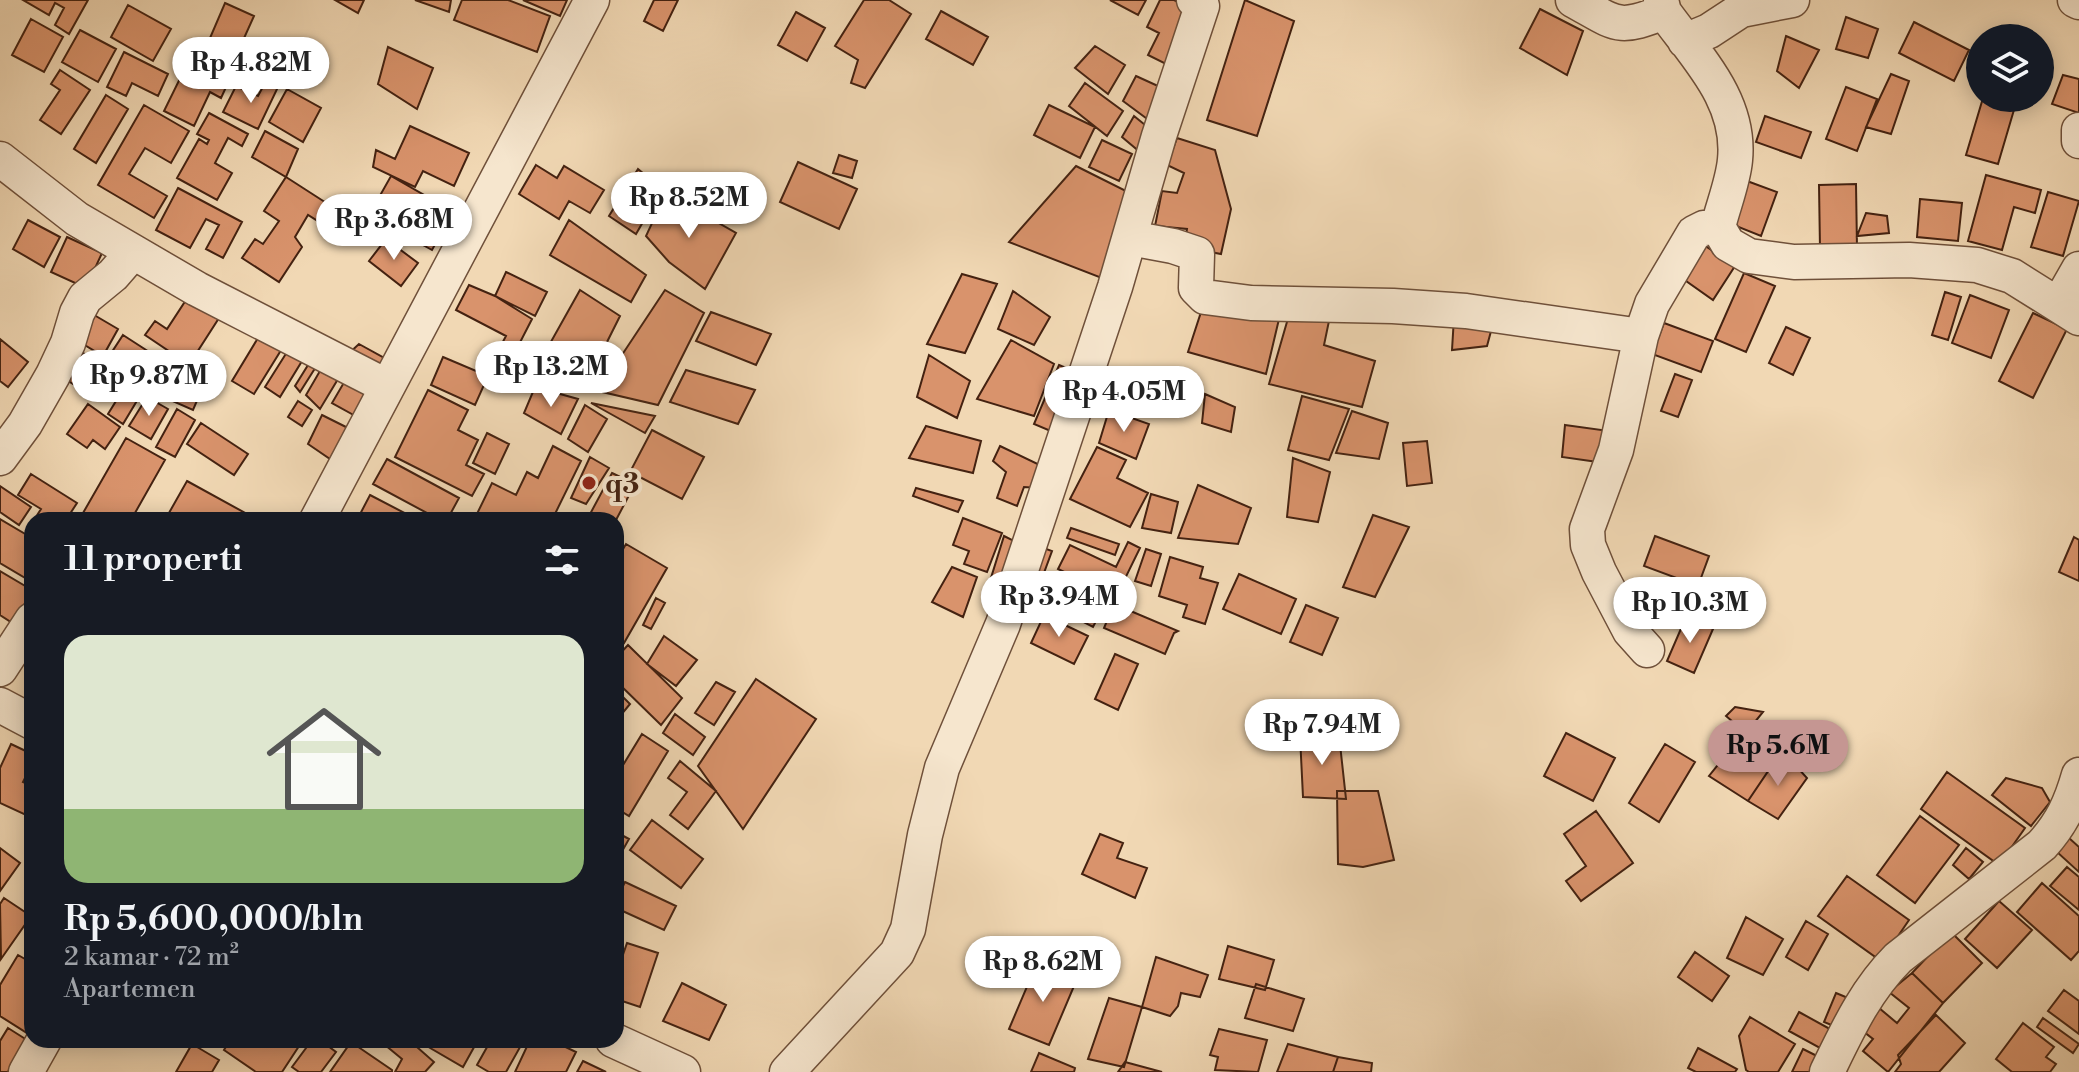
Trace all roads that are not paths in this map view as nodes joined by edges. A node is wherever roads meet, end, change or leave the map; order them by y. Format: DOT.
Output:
graph roads {
  1 [pos="592,0"];
  2 [pos="1573,0"];
  3 [pos="1792,0"];
  4 [pos="1200,2"];
  5 [pos="1663,6"];
  6 [pos="1685,41"];
  7 [pos="2079,130"];
  8 [pos="2079,141"];
  9 [pos="0,159"];
  10 [pos="1718,227"];
  11 [pos="1130,238"];
  12 [pos="133,252"];
  13 [pos="2079,269"];
  14 [pos="2069,311"];
  15 [pos="1641,336"];
  16 [pos="386,386"];
  17 [pos="0,458"];
  18 [pos="321,512"];
  19 [pos="24,632"];
  20 [pos="1647,650"];
  21 [pos="0,669"];
  22 [pos="0,705"];
  23 [pos="24,718"];
  24 [pos="2079,775"];
  25 [pos="624,1045"];
  26 [pos="40,1048"];
  27 [pos="1831,1071"];
  28 [pos="26,1072"];
  29 [pos="683,1072"];
  30 [pos="787,1072"];
  1 -- 16 [label="street"];
  2 -- 5 [label="street"];
  3 -- 6 [label="street"];
  4 -- 11 [label="street"];
  5 -- 6 [label="street"];
  6 -- 10 [label="street"];
  7 -- 8 [label="street"];
  9 -- 12 [label="street"];
  10 -- 14 [label="street"];
  10 -- 15 [label="street"];
  11 -- 15 [label="street"];
  11 -- 30 [label="street"];
  12 -- 16 [label="street"];
  12 -- 17 [label="street"];
  13 -- 14 [label="street"];
  15 -- 20 [label="street"];
  16 -- 18 [label="street"];
  19 -- 21 [label="street"];
  22 -- 23 [label="street"];
  24 -- 27 [label="street"];
  25 -- 29 [label="street"];
  26 -- 28 [label="street"];
}
